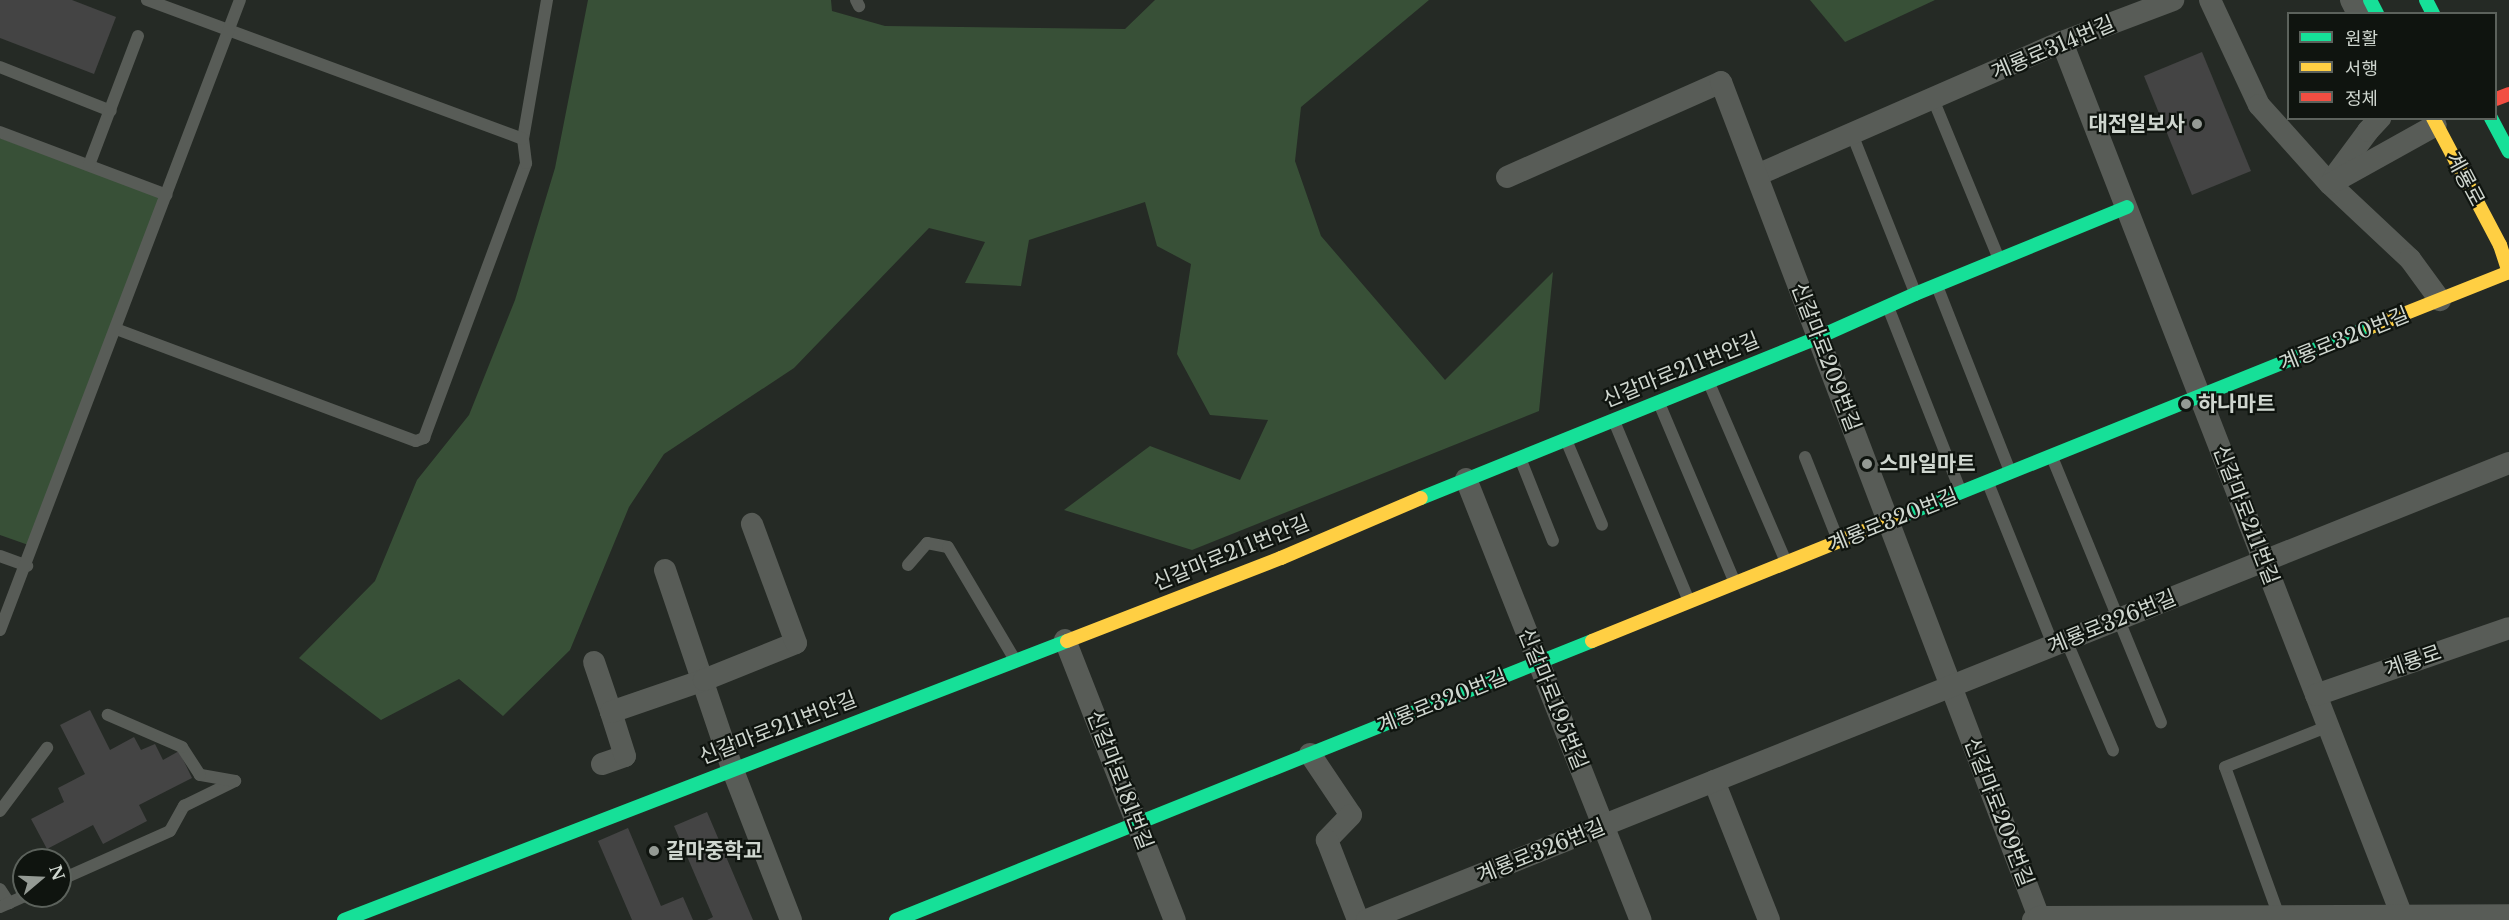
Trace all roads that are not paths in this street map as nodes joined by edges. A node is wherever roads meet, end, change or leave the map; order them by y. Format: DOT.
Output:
graph roads {
  1 [pos="147,0"];
  2 [pos="240,0"];
  3 [pos="547,0"];
  4 [pos="2173,0"];
  5 [pos="2210,0"];
  6 [pos="229,31"];
  7 [pos="138,36"];
  8 [pos="2062,42"];
  9 [pos="0,67"];
  10 [pos="1933,99"];
  11 [pos="111,111"];
  12 [pos="2378,120"];
  13 [pos="2492,120"];
  14 [pos="2440,121"];
  15 [pos="0,132"];
  16 [pos="1852,134"];
  17 [pos="523,140"];
  18 [pos="2509,152"];
  19 [pos="89,165"];
  20 [pos="1757,175"];
  21 [pos="1507,177"];
  22 [pos="2330,184"];
  23 [pos="167,195"];
  24 [pos="2127,207"];
  25 [pos="1999,259"];
  26 [pos="2509,272"];
  27 [pos="1936,285"];
  28 [pos="1916,294"];
  29 [pos="2440,300"];
  30 [pos="1888,306"];
  31 [pos="116,329"];
  32 [pos="1819,337"];
  33 [pos="1708,382"];
  34 [pos="2200,396"];
  35 [pos="1658,402"];
  36 [pos="1613,420"];
  37 [pos="1565,439"];
  38 [pos="2051,456"];
  39 [pos="1519,457"];
  40 [pos="1805,457"];
  41 [pos="2509,463"];
  42 [pos="2011,472"];
  43 [pos="1466,478"];
  44 [pos="1987,482"];
  45 [pos="1961,492"];
  46 [pos="1889,521"];
  47 [pos="752,524"];
  48 [pos="1602,525"];
  49 [pos="1553,541"];
  50 [pos="1839,541"];
  51 [pos="0,556"];
  52 [pos="2264,561"];
  53 [pos="1786,562"];
  54 [pos="908,565"];
  55 [pos="27,566"];
  56 [pos="665,570"];
  57 [pos="1735,583"];
  58 [pos="1689,601"];
  59 [pos="2117,620"];
  60 [pos="2509,628"];
  61 [pos="0,630"];
  62 [pos="1065,640"];
  63 [pos="2060,643"];
  64 [pos="1015,660"];
  65 [pos="1539,662"];
  66 [pos="594,663"];
  67 [pos="704,680"];
  68 [pos="1952,686"];
  69 [pos="2316,695"];
  70 [pos="611,712"];
  71 [pos="108,715"];
  72 [pos="2161,723"];
  73 [pos="2329,726"];
  74 [pos="47,748"];
  75 [pos="2113,750"];
  76 [pos="1310,754"];
  77 [pos="602,764"];
  78 [pos="732,768"];
  79 [pos="1714,781"];
  80 [pos="0,811"];
  81 [pos="1137,823"];
  82 [pos="1604,826"];
  83 [pos="72,875"];
  84 [pos="0,889"];
  85 [pos="5,905"];
  86 [pos="2509,915"];
  87 [pos="2280,916"];
  88 [pos="2402,918"];
  89 [pos="2037,919"];
  90 [pos="344,920"];
  91 [pos="791,920"];
  92 [pos="896,920"];
  93 [pos="1175,920"];
  94 [pos="1358,920"];
  95 [pos="1367,920"];
  96 [pos="1641,920"];
  97 [pos="1769,920"];
  1 -- 6 [label="lane"];
  2 -- 6 [label="lane"];
  3 -- 17 [label="lane"];
  4 -- 8 [label="street, 계룡로314번길"];
  5 -- 22 [label="street"];
  6 -- 17 [label="lane"];
  6 -- 23 [label="lane"];
  7 -- 11 [label="lane"];
  8 -- 10 [label="street, 계룡로314번길"];
  8 -- 24 [label="street, 신갈마로211번길"];
  9 -- 11 [label="lane"];
  10 -- 16 [label="street, 계룡로314번길"];
  10 -- 25 [label="lane"];
  11 -- 19 [label="lane"];
  12 -- 22 [label="street"];
  13 -- 18 [label="street"];
  14 -- 22 [label="street"];
  14 -- 26 [label="street, 계룡로"];
  15 -- 19 [label="lane"];
  16 -- 20 [label="street, 계룡로314번길"];
  16 -- 28 [label="lane"];
  17 -- 31 [label="lane"];
  19 -- 23 [label="lane"];
  20 -- 21 [label="street, 신갈마로209번길"];
  20 -- 32 [label="street, 신갈마로209번길"];
  22 -- 29 [label="street"];
  23 -- 31 [label="lane"];
  24 -- 25 [label="street, 신갈마로211번안길"];
  24 -- 34 [label="street, 신갈마로211번길"];
  25 -- 27 [label="street, 신갈마로211번안길"];
  26 -- 29 [label="street, 계룡로320번길"];
  27 -- 28 [label="street, 신갈마로211번안길"];
  27 -- 42 [label="lane"];
  28 -- 30 [label="street, 신갈마로211번안길"];
  29 -- 34 [label="street, 계룡로320번길"];
  30 -- 32 [label="street, 신갈마로211번안길"];
  30 -- 45 [label="lane"];
  31 -- 55 [label="lane"];
  32 -- 33 [label="street, 신갈마로211번안길"];
  32 -- 46 [label="street, 신갈마로209번길"];
  33 -- 35 [label="street, 신갈마로211번안길"];
  33 -- 53 [label="lane"];
  34 -- 38 [label="street, 계룡로320번길"];
  34 -- 52 [label="street, 신갈마로211번길"];
  35 -- 36 [label="street, 신갈마로211번안길"];
  35 -- 57 [label="lane"];
  36 -- 37 [label="street, 신갈마로211번안길"];
  36 -- 58 [label="lane"];
  37 -- 39 [label="street, 신갈마로211번안길"];
  37 -- 48 [label="lane"];
  38 -- 42 [label="street, 계룡로320번길"];
  38 -- 59 [label="lane"];
  39 -- 43 [label="street, 신갈마로211번안길"];
  39 -- 49 [label="lane"];
  40 -- 50 [label="lane"];
  41 -- 52 [label="street, 계룡로326번길"];
  42 -- 44 [label="street, 계룡로320번길"];
  43 -- 62 [label="street, 신갈마로211번안길"];
  43 -- 65 [label="street, 신갈마로195번길"];
  44 -- 45 [label="street, 계룡로320번길"];
  44 -- 63 [label="lane"];
  45 -- 46 [label="street, 계룡로320번길"];
  46 -- 50 [label="street, 계룡로320번길"];
  46 -- 68 [label="street, 신갈마로209번길"];
  47 -- 67 [label="street"];
  50 -- 53 [label="street, 계룡로320번길"];
  51 -- 55 [label="lane"];
  52 -- 59 [label="street, 계룡로326번길"];
  52 -- 69 [label="street, 신갈마로211번길"];
  53 -- 57 [label="street, 계룡로320번길"];
  54 -- 64 [label="lane"];
  55 -- 61 [label="lane"];
  56 -- 67 [label="street"];
  57 -- 58 [label="street, 계룡로320번길"];
  58 -- 65 [label="street, 계룡로320번길"];
  59 -- 63 [label="street, 계룡로326번길"];
  59 -- 72 [label="lane"];
  60 -- 69 [label="street, 계룡로"];
  62 -- 64 [label="street, 신갈마로211번안길"];
  62 -- 81 [label="street, 신갈마로181번길"];
  63 -- 68 [label="street, 계룡로326번길"];
  63 -- 75 [label="lane"];
  64 -- 78 [label="street, 신갈마로211번안길"];
  65 -- 76 [label="street, 계룡로320번길"];
  65 -- 82 [label="street, 신갈마로195번길"];
  66 -- 70 [label="street"];
  67 -- 70 [label="street"];
  67 -- 78 [label="street"];
  68 -- 79 [label="street, 계룡로326번길"];
  68 -- 89 [label="street, 신갈마로209번길"];
  69 -- 73 [label="street, 신갈마로211번길"];
  70 -- 77 [label="street"];
  71 -- 83 [label="lane"];
  73 -- 87 [label="lane"];
  73 -- 88 [label="street, 신갈마로211번길"];
  74 -- 80 [label="lane"];
  76 -- 81 [label="street, 계룡로320번길"];
  76 -- 94 [label="street"];
  78 -- 90 [label="street, 신갈마로211번안길"];
  78 -- 91 [label="street"];
  79 -- 82 [label="street, 계룡로326번길"];
  79 -- 97 [label="street"];
  81 -- 92 [label="street, 계룡로320번길"];
  81 -- 93 [label="street, 신갈마로181번길"];
  82 -- 95 [label="street, 계룡로326번길"];
  82 -- 96 [label="street, 신갈마로195번길"];
  84 -- 85 [label="lane"];
  86 -- 88 [label="street"];
  87 -- 88 [label="street"];
  87 -- 89 [label="street"];
}
